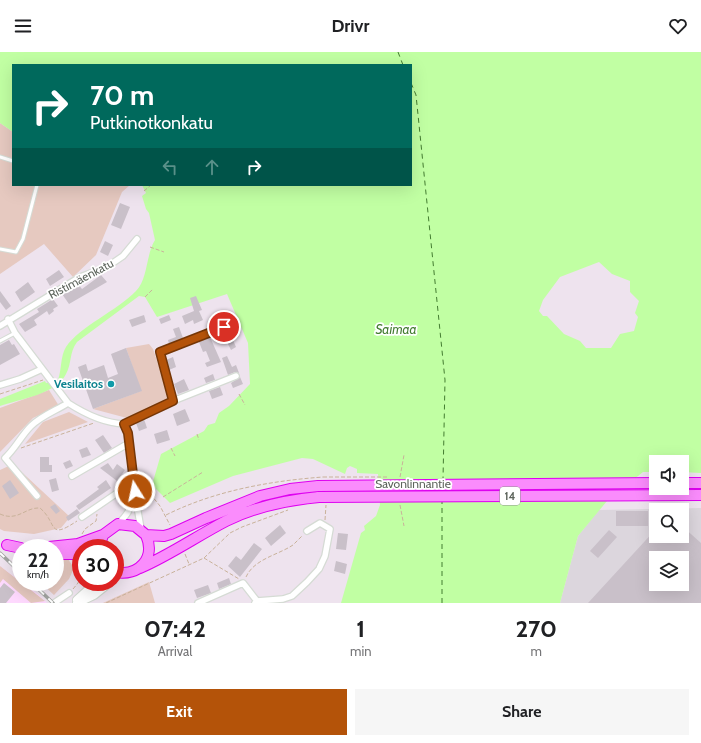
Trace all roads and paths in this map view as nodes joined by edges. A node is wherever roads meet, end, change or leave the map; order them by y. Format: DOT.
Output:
graph roads {
  1 [pos="0,157"];
  2 [pos="12,162"];
  3 [pos="37,186"];
  4 [pos="150,186"];
  5 [pos="144,191"];
  6 [pos="137,239"];
  7 [pos="150,247"];
  8 [pos="0,249"];
  9 [pos="164,252"];
  10 [pos="153,289"];
  11 [pos="145,297"];
  12 [pos="8,320"];
  13 [pos="0,326"];
  14 [pos="224,327"];
  15 [pos="15,333"];
  16 [pos="0,341"];
  17 [pos="42,369"];
  18 [pos="236,376"];
  19 [pos="49,381"];
  20 [pos="0,385"];
  21 [pos="0,394"];
  22 [pos="240,394"];
  23 [pos="173,401"];
  24 [pos="68,403"];
  25 [pos="245,405"];
  26 [pos="95,423"];
  27 [pos="124,424"];
  28 [pos="197,434"];
  29 [pos="199,440"];
  30 [pos="129,443"];
  31 [pos="171,448"];
  32 [pos="13,451"];
  33 [pos="175,456"];
  34 [pos="203,472"];
  35 [pos="72,476"];
  36 [pos="323,477"];
  37 [pos="136,478"];
  38 [pos="649,483"];
  39 [pos="689,483"];
  40 [pos="701,483"];
  41 [pos="133,488"];
  42 [pos="701,495"];
  43 [pos="37,496"];
  44 [pos="163,497"];
  45 [pos="322,501"];
  46 [pos="96,507"];
  47 [pos="291,510"];
  48 [pos="0,514"];
  49 [pos="166,515"];
  50 [pos="82,517"];
  51 [pos="118,524"];
  52 [pos="170,525"];
  53 [pos="325,525"];
  54 [pos="307,531"];
  55 [pos="144,532"];
  56 [pos="103,535"];
  57 [pos="82,538"];
  58 [pos="102,539"];
  59 [pos="6,545"];
  60 [pos="64,545"];
  61 [pos="12,546"];
  62 [pos="184,552"];
  63 [pos="204,558"];
  64 [pos="190,564"];
  65 [pos="140,568"];
  66 [pos="124,573"];
  67 [pos="243,583"];
  68 [pos="72,590"];
  69 [pos="88,591"];
  70 [pos="99,591"];
  71 [pos="69,593"];
  72 [pos="256,602"];
  73 [pos="54,603"];
  74 [pos="75,603"];
  75 [pos="106,603"];
  76 [pos="198,603"];
  1 -- 2 [label="lane"];
  3 -- 8 [label="lane"];
  4 -- 5 [label="path"];
  6 -- 12 [label="street, Ristimäenkatu"];
  7 -- 9 [label="path"];
  10 -- 11 [label="path"];
  12 -- 13 [label="street, Ristimäenkatu"];
  12 -- 15 [label="street"];
  14 -- 23 [label="street"];
  15 -- 16 [label="lane"];
  15 -- 17 [label="street"];
  17 -- 19 [label="street"];
  17 -- 20 [label="street"];
  18 -- 23 [label="street"];
  19 -- 21 [label="path"];
  19 -- 24 [label="street"];
  22 -- 25 [label="path"];
  23 -- 27 [label="street"];
  24 -- 27 [label="street"];
  24 -- 32 [label="street"];
  26 -- 32 [label="path"];
  27 -- 30 [label="street"];
  28 -- 29 [label="path"];
  30 -- 35 [label="street"];
  30 -- 41 [label="street"];
  31 -- 33 [label="path"];
  32 -- 43 [label="street"];
  34 -- 44 [label="path"];
  36 -- 49 [label="path"];
  37 -- 49 [label="path"];
  38 -- 55 [label="highway, Savonlinnantie / 14, bridge"];
  39 -- 40 [label="highway"];
  41 -- 46 [label="street"];
  41 -- 51 [label="street"];
  41 -- 55 [label="street"];
  42 -- 45 [label="highway, Savonlinnantie / 14, bridge"];
  45 -- 53 [label="path"];
  45 -- 65 [label="highway, Savonlinnantie / 14"];
  46 -- 50 [label="street"];
  46 -- 57 [label="path"];
  47 -- 63 [label="path"];
  48 -- 50 [label="path"];
  49 -- 52 [label="path"];
  51 -- 55 [label="highway, 14"];
  51 -- 56 [label="highway"];
  53 -- 54 [label="street"];
  53 -- 72 [label="street"];
  54 -- 67 [label="path"];
  55 -- 65 [label="highway"];
  56 -- 58 [label="highway"];
  56 -- 60 [label="highway"];
  59 -- 61 [label="highway"];
  62 -- 64 [label="path"];
  63 -- 64 [label="path"];
  63 -- 67 [label="path"];
  64 -- 75 [label="path"];
  65 -- 66 [label="highway, 14"];
  67 -- 72 [label="street"];
  67 -- 76 [label="street"];
  68 -- 71 [label="path"];
  69 -- 74 [label="main road"];
  70 -- 74 [label="main road"];
  71 -- 73 [label="street"];
}
